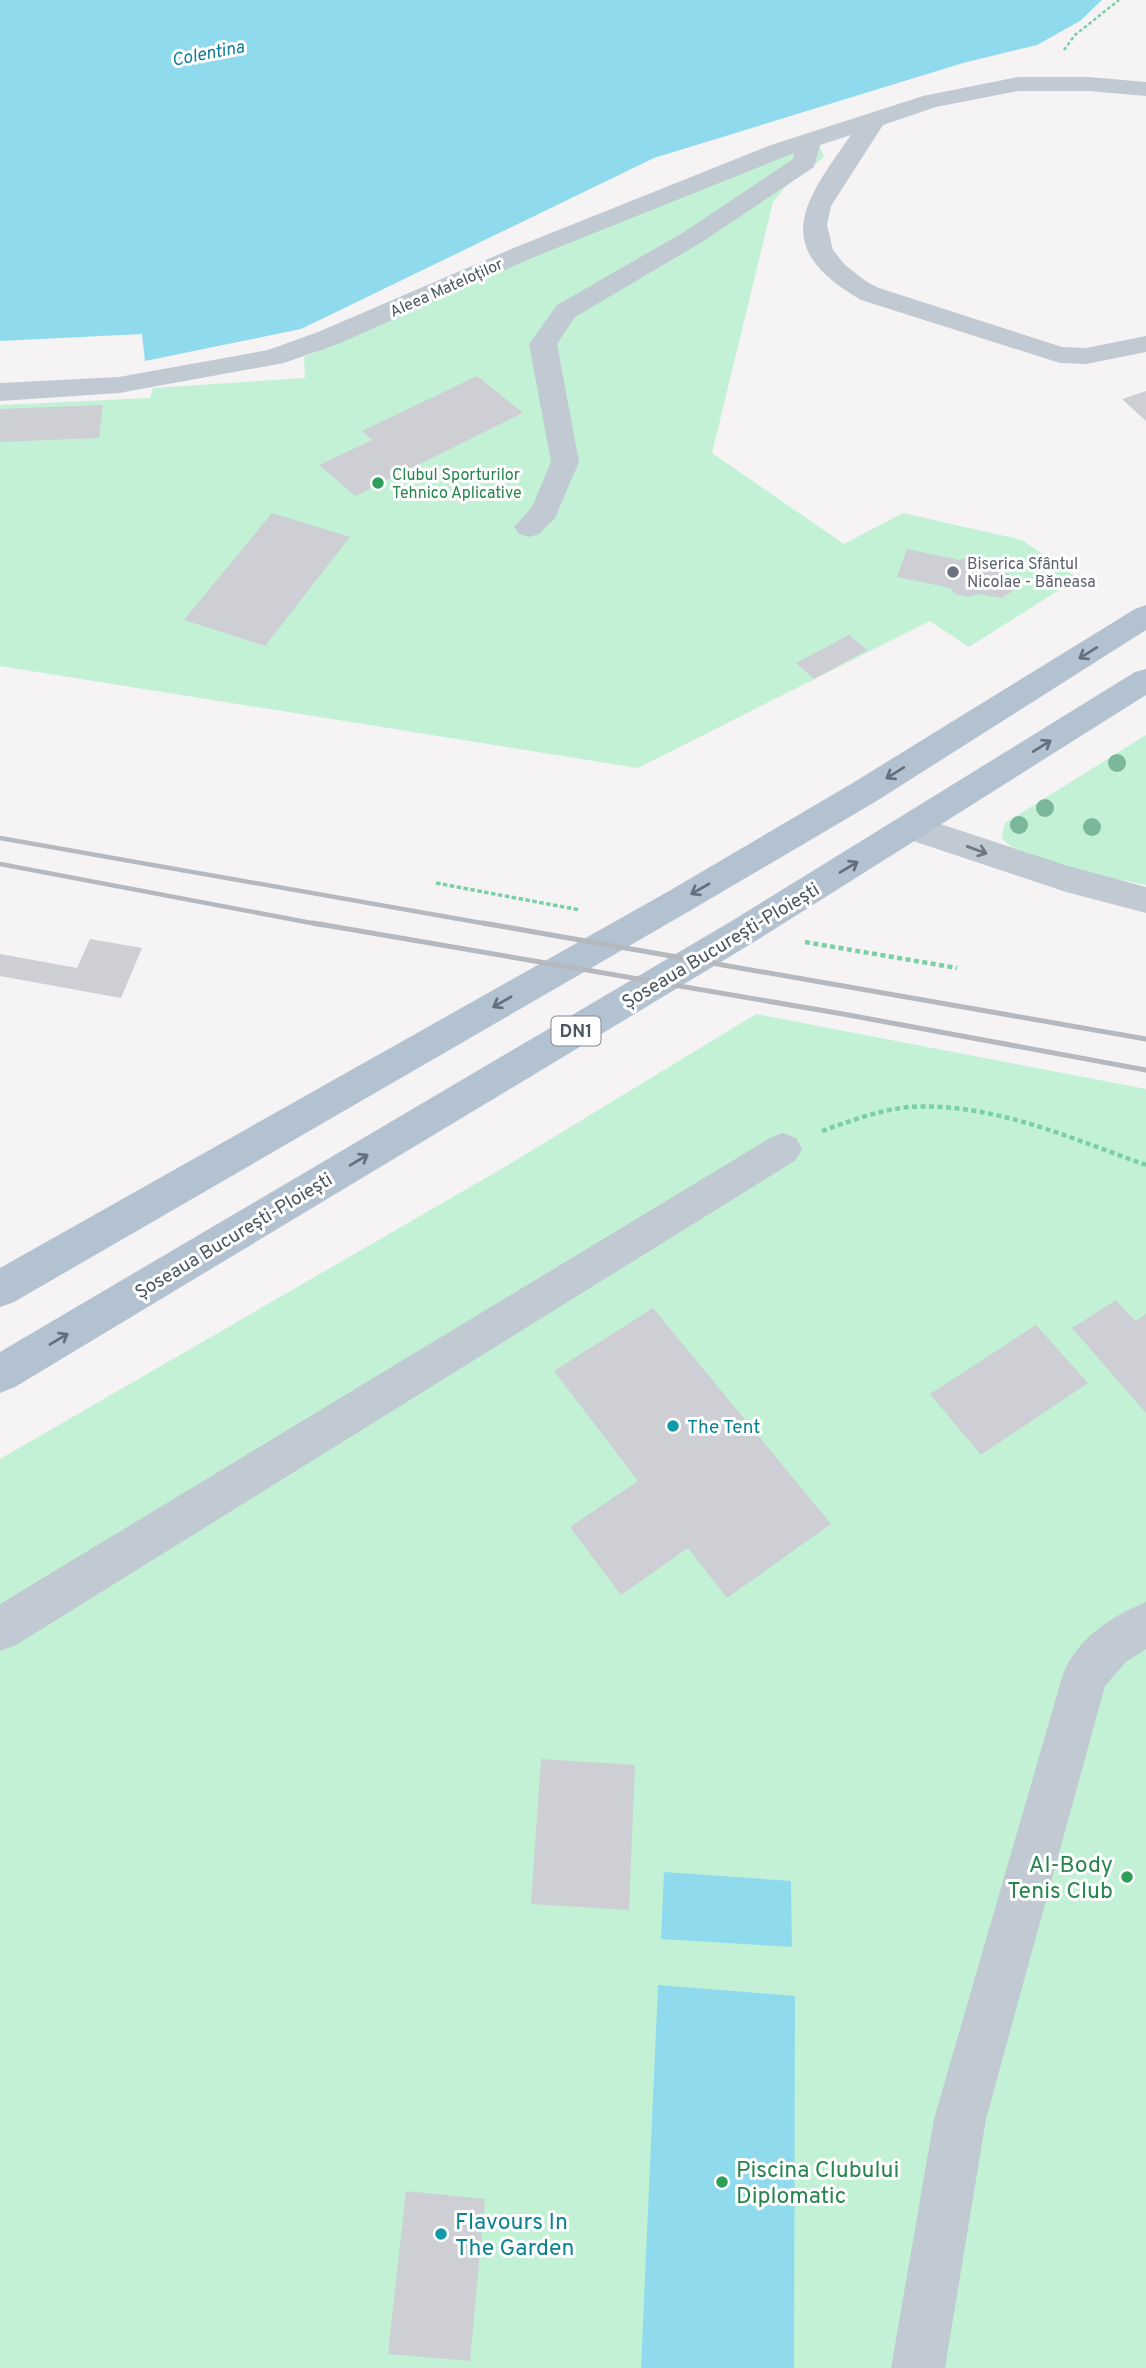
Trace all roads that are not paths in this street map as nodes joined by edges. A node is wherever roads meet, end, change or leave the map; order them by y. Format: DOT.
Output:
graph roads {
  1 [pos="1146,89"];
  2 [pos="876,117"];
  3 [pos="808,141"];
  4 [pos="1146,344"];
  5 [pos="0,392"];
  6 [pos="529,527"];
  7 [pos="1146,616"];
  8 [pos="1146,680"];
  9 [pos="912,828"];
  10 [pos="1146,900"];
  11 [pos="783,1149"];
  12 [pos="0,1289"];
  13 [pos="0,1374"];
  14 [pos="1146,1624"];
  15 [pos="0,1629"];
  16 [pos="918,2368"];
  1 -- 2 [label="lane, Aleea Mateloților"];
  2 -- 3 [label="lane, Aleea Mateloților"];
  2 -- 4 [label="lane"];
  3 -- 5 [label="lane, Aleea Mateloților"];
  3 -- 6 [label="lane"];
  7 -- 12 [label="main road, one-way"];
  9 -- 8 [label="main road, Șoseaua București-Ploiești / DN1, one-way"];
  9 -- 10 [label="lane, one-way"];
  13 -- 9 [label="main road, Șoseaua București-Ploiești / DN1, one-way"];
  11 -- 15 [label="lane"];
  14 -- 16 [label="lane"];
}
